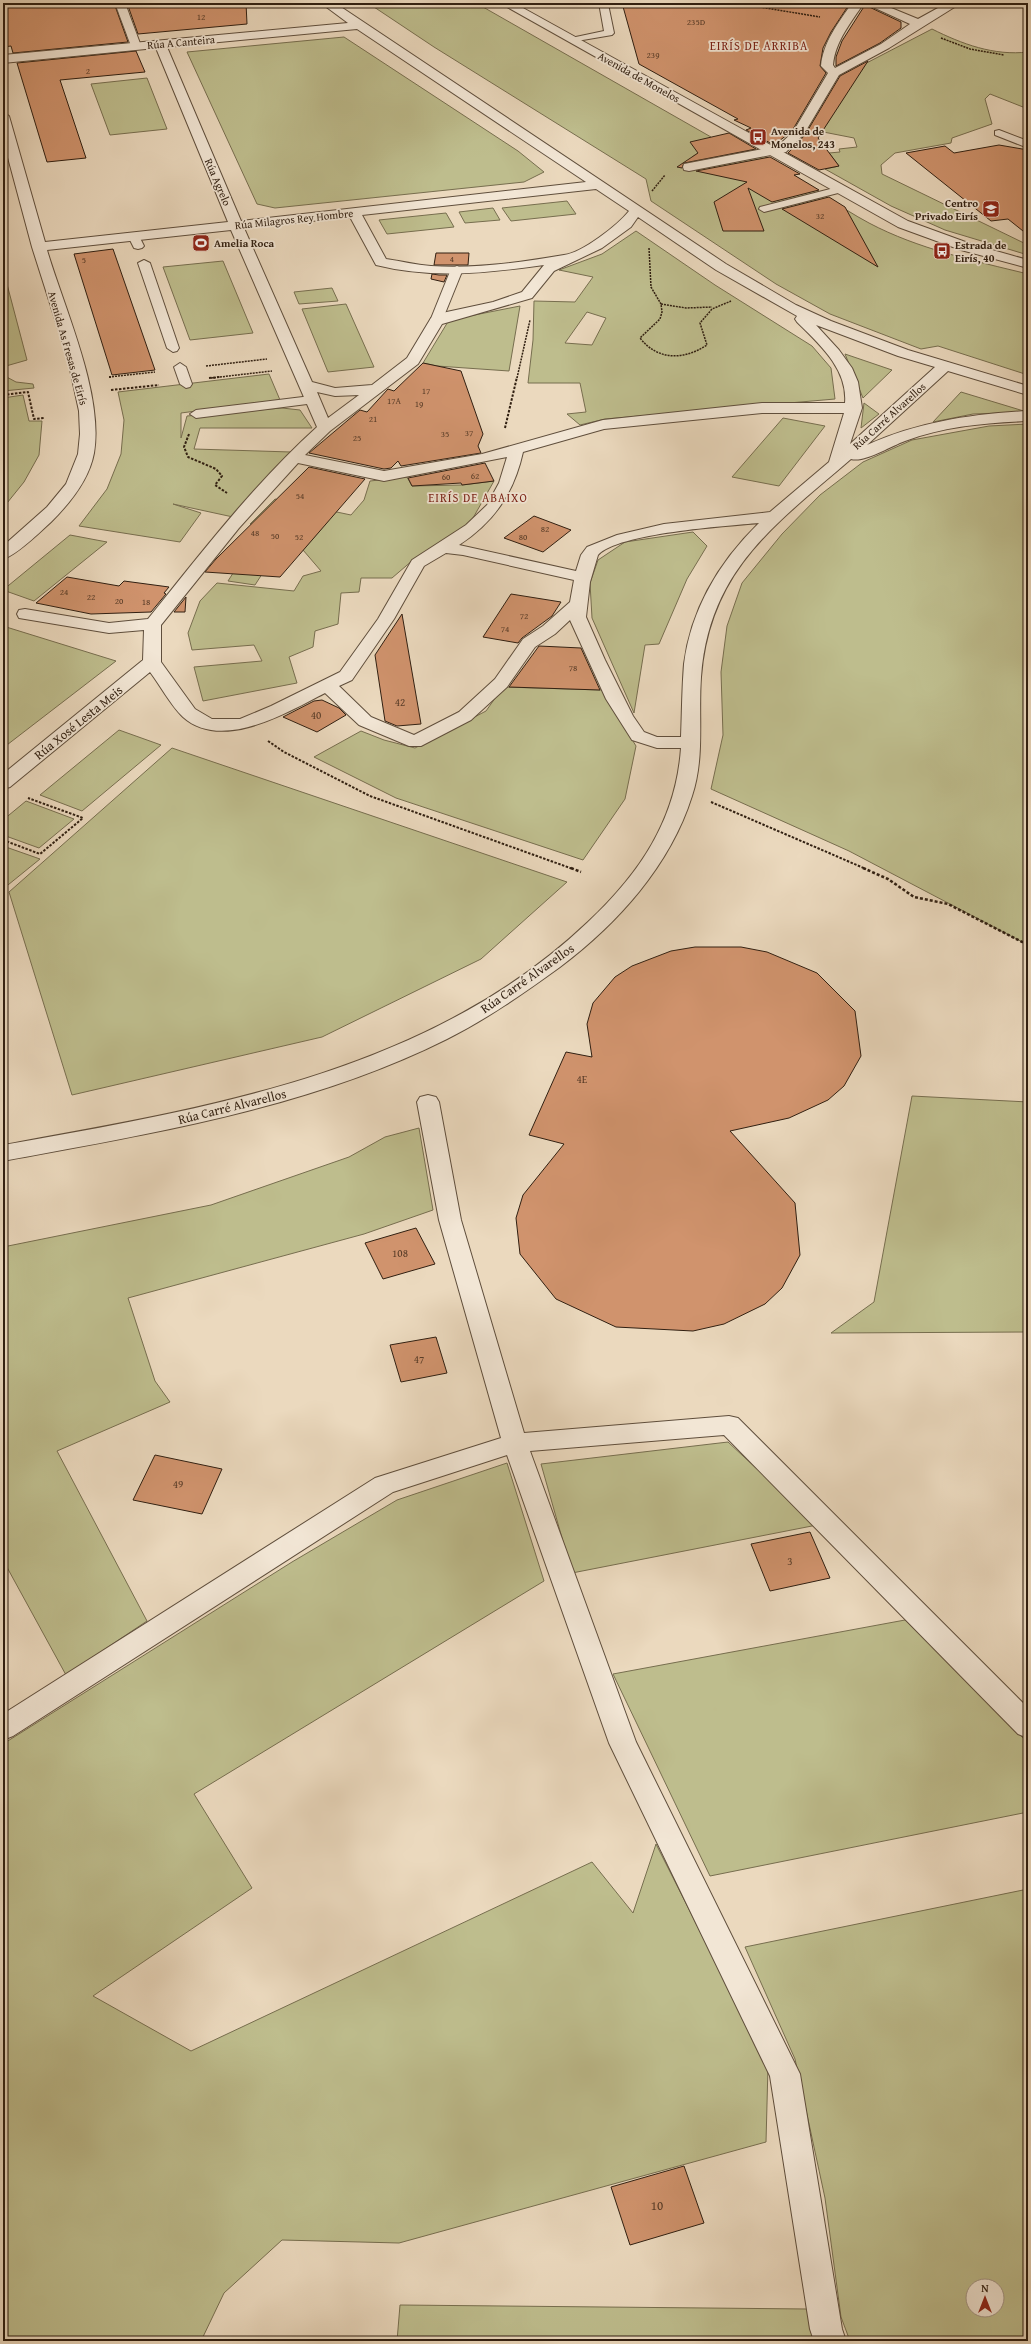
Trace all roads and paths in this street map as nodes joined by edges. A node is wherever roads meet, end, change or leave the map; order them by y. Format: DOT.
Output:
graph roads {
  1 [pos="120,3"];
  2 [pos="327,3"];
  3 [pos="506,3"];
  4 [pos="736,3"];
  5 [pos="858,3"];
  6 [pos="869,3"];
  7 [pos="954,3"];
  8 [pos="603,4"];
  9 [pos="845,21"];
  10 [pos="359,25"];
  11 [pos="916,25"];
  12 [pos="574,40"];
  13 [pos="160,44"];
  14 [pos="136,46"];
  15 [pos="1004,55"];
  16 [pos="3,59"];
  17 [pos="834,73"];
  18 [pos="3,116"];
  19 [pos="999,133"];
  20 [pos="1028,145"];
  21 [pos="772,151"];
  22 [pos="571,166"];
  23 [pos="689,167"];
  24 [pos="598,185"];
  25 [pos="838,190"];
  26 [pos="549,191"];
  27 [pos="651,192"];
  28 [pos="764,209"];
  29 [pos="636,211"];
  30 [pos="354,212"];
  31 [pos="237,225"];
  32 [pos="649,246"];
  33 [pos="39,247"];
  34 [pos="569,258"];
  35 [pos="144,263"];
  36 [pos="1028,264"];
  37 [pos="457,269"];
  38 [pos="734,301"];
  39 [pos="661,304"];
  40 [pos="712,307"];
  41 [pos="791,308"];
  42 [pos="530,317"];
  43 [pos="436,321"];
  44 [pos="173,348"];
  45 [pos="271,359"];
  46 [pos="204,366"];
  47 [pos="180,367"];
  48 [pos="944,367"];
  49 [pos="276,370"];
  50 [pos="160,371"];
  51 [pos="104,378"];
  52 [pos="208,378"];
  53 [pos="165,384"];
  54 [pos="186,384"];
  55 [pos="305,385"];
  56 [pos="376,389"];
  57 [pos="108,391"];
  58 [pos="1028,391"];
  59 [pos="3,394"];
  60 [pos="311,400"];
  61 [pos="854,408"];
  62 [pos="196,414"];
  63 [pos="1028,416"];
  64 [pos="44,418"];
  65 [pos="325,428"];
  66 [pos="191,429"];
  67 [pos="516,449"];
  68 [pos="294,458"];
  69 [pos="484,458"];
  70 [pos="834,466"];
  71 [pos="231,496"];
  72 [pos="771,517"];
  73 [pos="443,548"];
  74 [pos="3,554"];
  75 [pos="582,577"];
  76 [pos="580,602"];
  77 [pos="24,614"];
  78 [pos="153,624"];
  79 [pos="152,662"];
  80 [pos="327,685"];
  81 [pos="242,724"];
  82 [pos="692,742"];
  83 [pos="3,783"];
  84 [pos="685,792"];
  85 [pos="25,797"];
  86 [pos="3,840"];
  87 [pos="581,872"];
  88 [pos="1028,945"];
  89 [pos="428,1102"];
  90 [pos="3,1153"];
  91 [pos="515,1443"];
  92 [pos="1028,1726"];
  93 [pos="3,1728"];
  94 [pos="830,2341"];
  1 -- 14 [label="lane"];
  2 -- 10 [label="street"];
  3 -- 12 [label="street, Avenida de Monelos"];
  4 -- 9 [label="path"];
  5 -- 9 [label="street"];
  6 -- 11 [label="street"];
  7 -- 11 [label="street"];
  8 -- 12 [label="lane"];
  9 -- 17 [label="street"];
  10 -- 13 [label="street, Rúa A Canteira"];
  10 -- 22 [label="street"];
  11 -- 15 [label="path"];
  11 -- 17 [label="street"];
  12 -- 21 [label="street, Avenida de Monelos"];
  13 -- 14 [label="street, Rúa A Canteira"];
  13 -- 31 [label="street, Rúa Agrelo"];
  14 -- 16 [label="street, Rúa A Canteira"];
  17 -- 21 [label="street"];
  18 -- 33 [label="street, Avenida As Fresas de Eirís"];
  19 -- 20 [label="lane"];
  21 -- 23 [label="street"];
  21 -- 25 [label="street, Avenida de Monelos"];
  22 -- 24 [label="street"];
  22 -- 26 [label="street, Rúa Milagros Rey Hombre"];
  23 -- 27 [label="path"];
  24 -- 26 [label="street, Rúa Milagros Rey Hombre"];
  24 -- 29 [label="street"];
  25 -- 28 [label="lane"];
  25 -- 36 [label="street, Avenida de Monelos"];
  26 -- 30 [label="street, Rúa Milagros Rey Hombre"];
  29 -- 34 [label="street"];
  29 -- 41 [label="street"];
  30 -- 31 [label="street, Rúa Milagros Rey Hombre"];
  30 -- 37 [label="street"];
  31 -- 33 [label="street, Rúa Milagros Rey Hombre"];
  31 -- 55 [label="street, Rúa Agrelo"];
  32 -- 39 [label="path"];
  33 -- 74 [label="street, Avenida As Fresas de Eirís"];
  34 -- 37 [label="street"];
  34 -- 43 [label="street"];
  35 -- 44 [label="lane"];
  37 -- 43 [label="lane"];
  38 -- 40 [label="path"];
  39 -- 40 [label="path"];
  39 -- 40 [label="path"];
  41 -- 48 [label="street"];
  41 -- 61 [label="street, Rúa Carré Alvarellos"];
  42 -- 69 [label="path"];
  43 -- 56 [label="street"];
  45 -- 46 [label="path"];
  47 -- 54 [label="lane"];
  48 -- 58 [label="street"];
  48 -- 70 [label="street, Rúa Carré Alvarellos"];
  49 -- 52 [label="path"];
  50 -- 51 [label="path"];
  53 -- 57 [label="path"];
  55 -- 56 [label="street"];
  55 -- 60 [label="street, Rúa Agrelo"];
  56 -- 65 [label="street"];
  59 -- 64 [label="path"];
  60 -- 62 [label="lane"];
  60 -- 65 [label="street, Rúa Agrelo"];
  61 -- 67 [label="street"];
  61 -- 70 [label="street, Rúa Carré Alvarellos"];
  63 -- 70 [label="street"];
  65 -- 68 [label="street"];
  66 -- 71 [label="path"];
  67 -- 69 [label="street"];
  67 -- 73 [label="street"];
  68 -- 69 [label="street"];
  68 -- 78 [label="street"];
  70 -- 72 [label="street, Rúa Carré Alvarellos"];
  72 -- 75 [label="street"];
  72 -- 82 [label="street, Rúa Carré Alvarellos"];
  73 -- 75 [label="street"];
  73 -- 80 [label="street"];
  75 -- 76 [label="street"];
  76 -- 80 [label="street"];
  76 -- 82 [label="street"];
  77 -- 78 [label="street"];
  78 -- 79 [label="street"];
  79 -- 81 [label="street"];
  79 -- 83 [label="street, Rúa Xosé Lesta Meis"];
  80 -- 81 [label="street"];
  81 -- 87 [label="path"];
  82 -- 84 [label="street, Rúa Carré Alvarellos"];
  84 -- 88 [label="path"];
  84 -- 90 [label="street, Rúa Carré Alvarellos"];
  85 -- 86 [label="path"];
  89 -- 91 [label="street"];
  91 -- 92 [label="street"];
  91 -- 93 [label="street"];
  91 -- 94 [label="street"];
}
